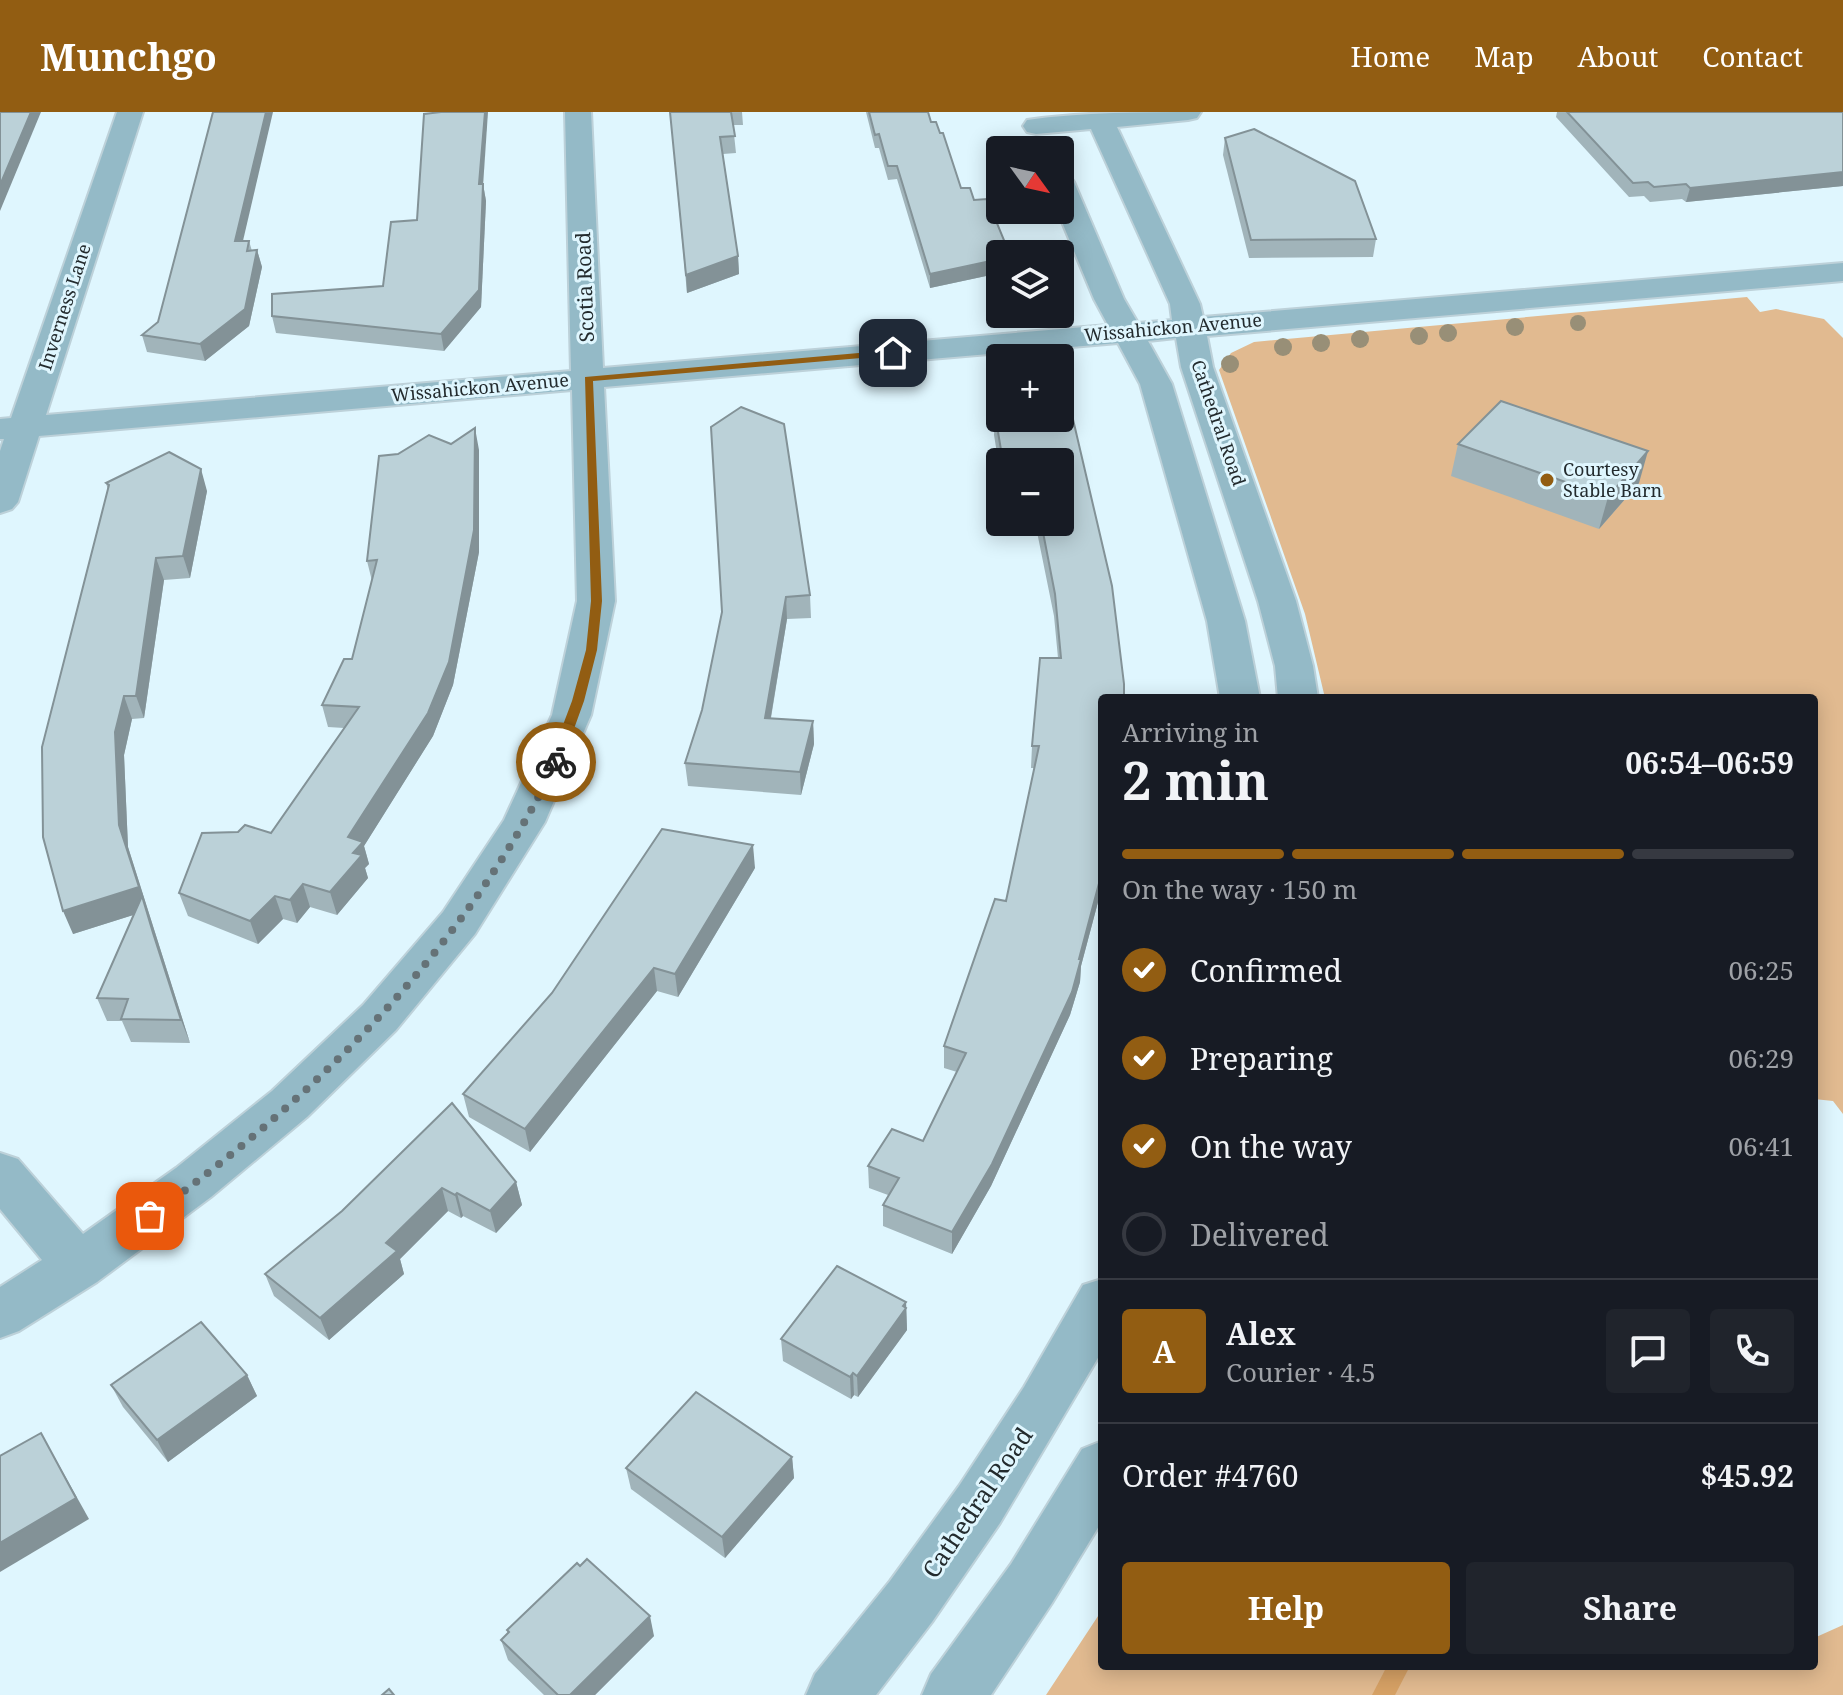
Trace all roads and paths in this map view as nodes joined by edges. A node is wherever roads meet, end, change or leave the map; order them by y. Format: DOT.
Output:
graph roads {
  1 [pos="130,112"];
  2 [pos="578,112"];
  3 [pos="1188,112"];
  4 [pos="1099,116"];
  5 [pos="1038,129"];
  6 [pos="1074,215"];
  7 [pos="1843,272"];
  8 [pos="1191,327"];
  9 [pos="1127,332"];
  10 [pos="588,379"];
  11 [pos="13,428"];
  12 [pos="0,502"];
  13 [pos="1239,694"];
  14 [pos="1298,694"];
  15 [pos="0,1173"];
  16 [pos="79,1267"];
  17 [pos="1098,1308"];
  18 [pos="0,1315"];
  19 [pos="1098,1474"];
  20 [pos="837,1695"];
  21 [pos="953,1695"];
  1 -- 11 [label="street, Inverness Lane"];
  2 -- 10 [label="street, Scotia Road"];
  3 -- 4 [label="street"];
  4 -- 5 [label="street"];
  4 -- 8 [label="street, Cathedral Road"];
  6 -- 9 [label="street"];
  7 -- 8 [label="street, Wissahickon Avenue"];
  8 -- 9 [label="street, Wissahickon Avenue"];
  8 -- 14 [label="street, Cathedral Road"];
  9 -- 10 [label="street, Wissahickon Avenue"];
  9 -- 13 [label="street"];
  10 -- 11 [label="street, Wissahickon Avenue"];
  10 -- 16 [label="street, Scotia Road"];
  11 -- 12 [label="street, Inverness Lane"];
  15 -- 16 [label="street"];
  16 -- 18 [label="street, Scotia Road"];
  17 -- 20 [label="street, Cathedral Road"];
  19 -- 21 [label="street"];
}
